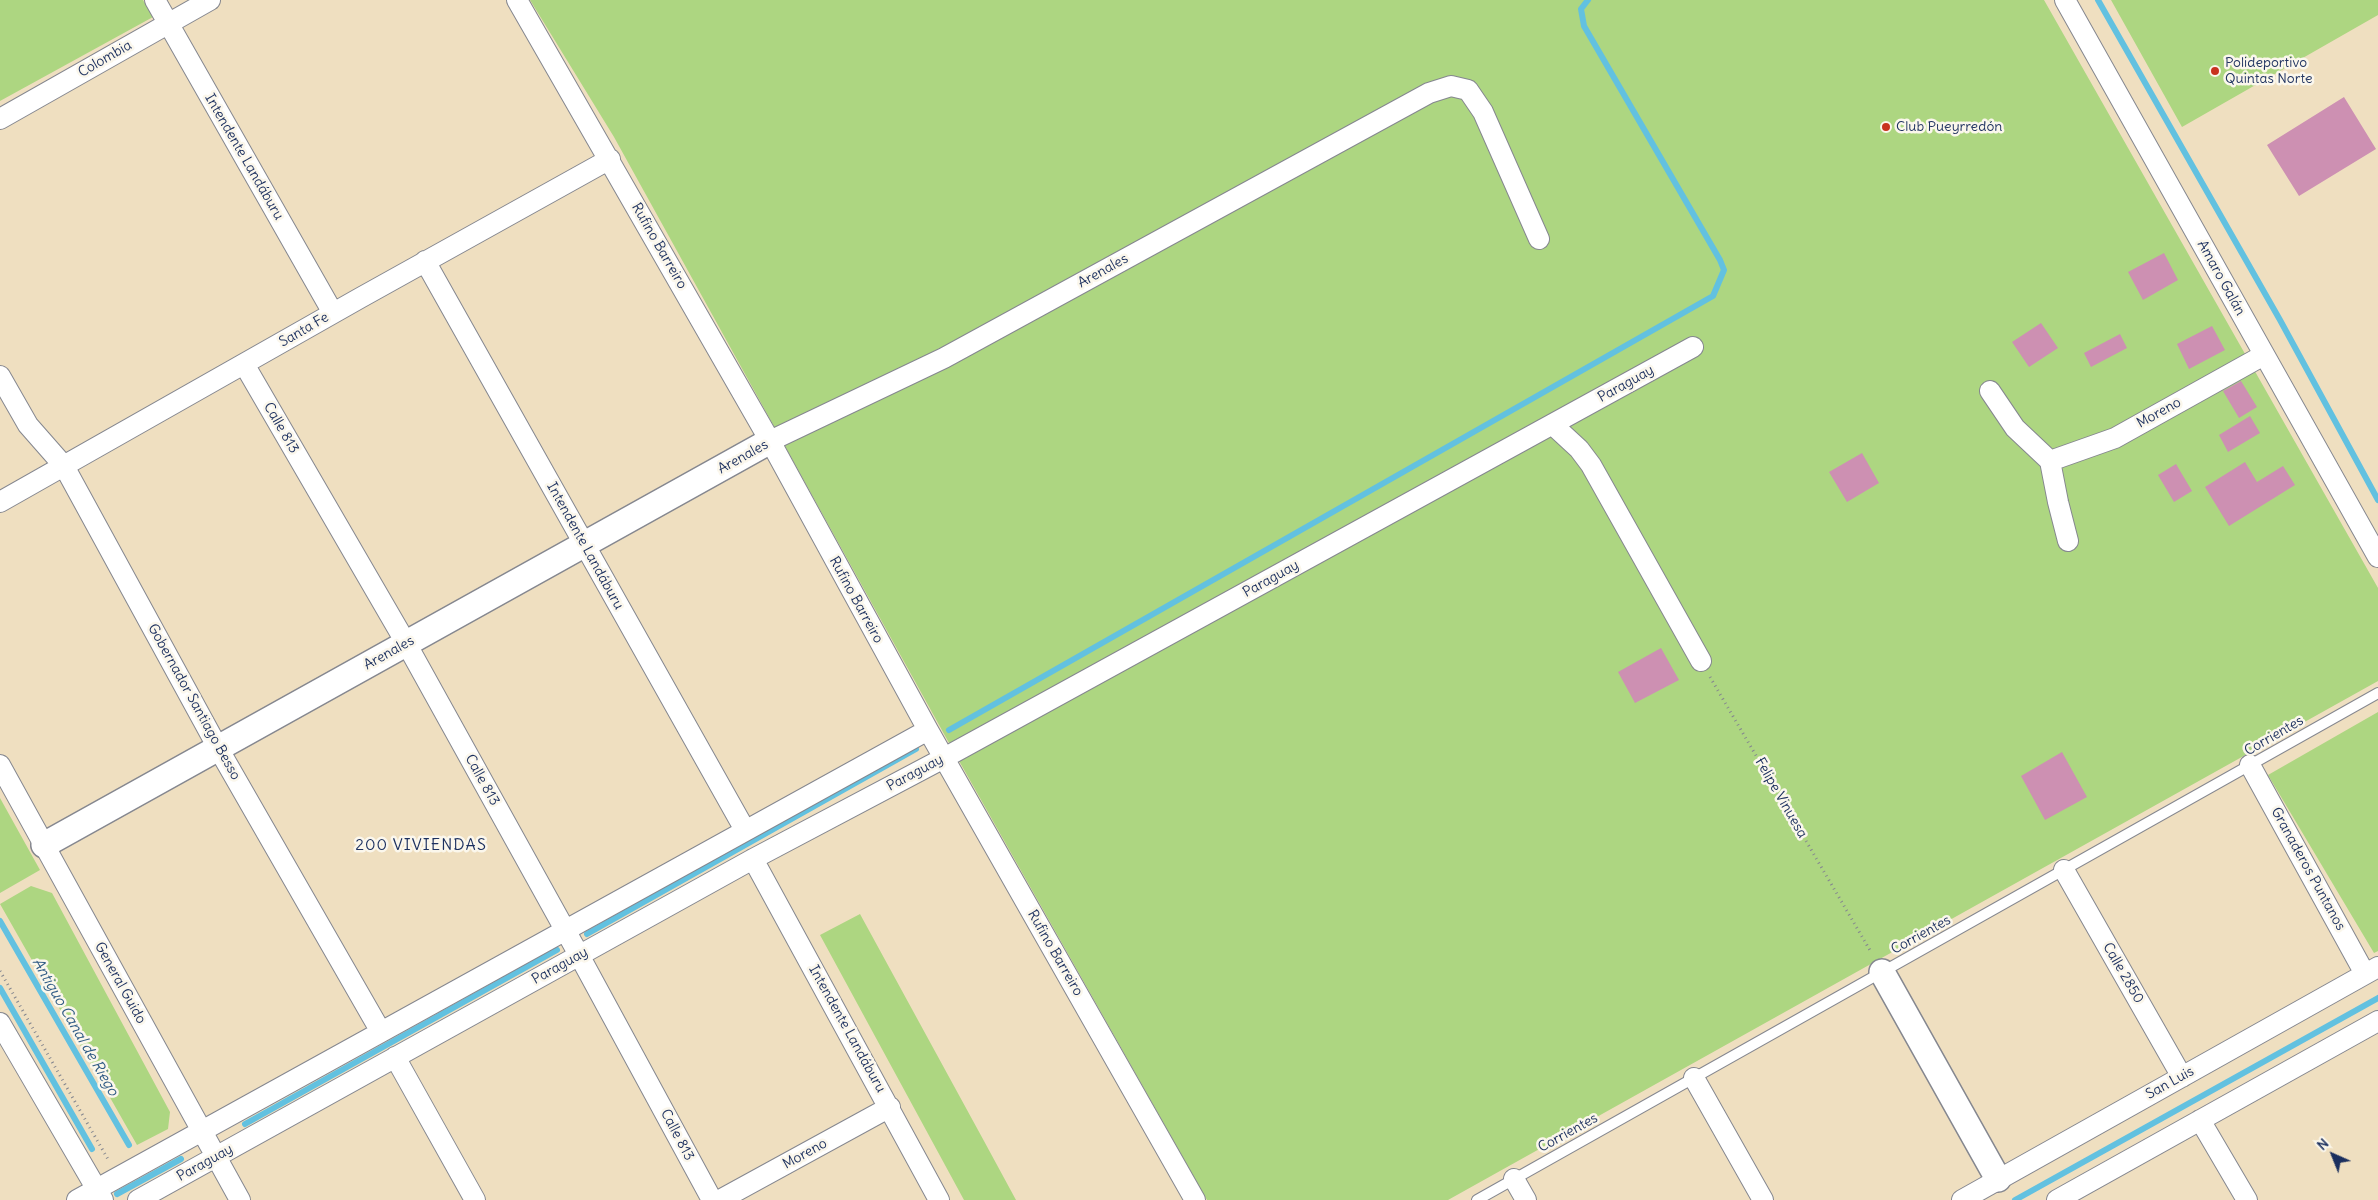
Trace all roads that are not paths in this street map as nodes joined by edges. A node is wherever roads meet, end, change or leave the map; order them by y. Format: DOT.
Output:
graph roads {
  1 [pos="155,0"];
  2 [pos="210,0"];
  3 [pos="517,0"];
  4 [pos="2065,0"];
  5 [pos="168,23"];
  6 [pos="0,119"];
  7 [pos="610,159"];
  8 [pos="1539,238"];
  9 [pos="425,261"];
  10 [pos="333,313"];
  11 [pos="1693,346"];
  12 [pos="2264,354"];
  13 [pos="244,364"];
  14 [pos="0,376"];
  15 [pos="1990,391"];
  16 [pos="1553,425"];
  17 [pos="770,441"];
  18 [pos="2050,461"];
  19 [pos="64,466"];
  20 [pos="0,502"];
  21 [pos="2068,541"];
  22 [pos="584,544"];
  23 [pos="2378,557"];
  24 [pos="406,644"];
  25 [pos="1701,661"];
  26 [pos="2378,693"];
  27 [pos="928,730"];
  28 [pos="218,748"];
  29 [pos="944,758"];
  30 [pos="0,765"];
  31 [pos="2250,765"];
  32 [pos="745,830"];
  33 [pos="44,845"];
  34 [pos="753,858"];
  35 [pos="2064,870"];
  36 [pos="565,930"];
  37 [pos="580,955"];
  38 [pos="2372,970"];
  39 [pos="1882,972"];
  40 [pos="2378,1021"];
  41 [pos="0,1023"];
  42 [pos="381,1032"];
  43 [pos="395,1057"];
  44 [pos="2182,1076"];
  45 [pos="1694,1078"];
  46 [pos="890,1107"];
  47 [pos="2200,1120"];
  48 [pos="201,1132"];
  49 [pos="215,1157"];
  50 [pos="1514,1179"];
  51 [pos="1998,1180"];
  52 [pos="100,1195"];
  53 [pos="1970,1198"];
  54 [pos="77,1200"];
  55 [pos="138,1200"];
  56 [pos="240,1200"];
  57 [pos="475,1200"];
  58 [pos="712,1200"];
  59 [pos="720,1200"];
  60 [pos="939,1200"];
  61 [pos="1195,1200"];
  62 [pos="1477,1200"];
  63 [pos="1526,1200"];
  64 [pos="1763,1200"];
  65 [pos="2057,1200"];
  66 [pos="2247,1200"];
  1 -- 5 [label="street, Intendente Landáburu"];
  2 -- 5 [label="street, Colombia"];
  3 -- 7 [label="street, Rufino Barreiro"];
  4 -- 12 [label="street, Amaro Galán"];
  5 -- 6 [label="street, Colombia"];
  5 -- 10 [label="street, Intendente Landáburu"];
  7 -- 9 [label="street, Santa Fe"];
  7 -- 17 [label="street, Rufino Barreiro"];
  8 -- 17 [label="street, Arenales"];
  9 -- 10 [label="street, Santa Fe"];
  9 -- 22 [label="street, Intendente Landáburu"];
  10 -- 13 [label="street, Santa Fe"];
  11 -- 16 [label="street, Paraguay"];
  12 -- 18 [label="street, Moreno"];
  12 -- 23 [label="street, Amaro Galán"];
  13 -- 19 [label="street, Santa Fe"];
  13 -- 24 [label="street, Calle 813"];
  14 -- 19 [label="street, Gobernador Santiago Besso"];
  15 -- 18 [label="street"];
  16 -- 25 [label="street"];
  16 -- 29 [label="street, Paraguay"];
  17 -- 22 [label="street, Arenales"];
  17 -- 27 [label="street, Rufino Barreiro"];
  18 -- 21 [label="street"];
  19 -- 20 [label="street, Santa Fe"];
  19 -- 28 [label="street, Gobernador Santiago Besso"];
  22 -- 24 [label="street, Arenales"];
  22 -- 32 [label="street, Intendente Landáburu"];
  24 -- 28 [label="street, Arenales"];
  24 -- 36 [label="street, Calle 813"];
  26 -- 31 [label="lane, Corrientes"];
  27 -- 29 [label="street, Rufino Barreiro"];
  27 -- 32 [label="street, Paraguay"];
  28 -- 33 [label="street, Arenales"];
  28 -- 42 [label="street, Gobernador Santiago Besso"];
  29 -- 34 [label="street, Paraguay"];
  29 -- 61 [label="street, Rufino Barreiro"];
  30 -- 33 [label="street, General Guido"];
  31 -- 35 [label="lane, Corrientes"];
  31 -- 38 [label="street, Granaderos Puntanos"];
  32 -- 36 [label="street, Paraguay"];
  33 -- 48 [label="street, General Guido"];
  34 -- 37 [label="street, Paraguay"];
  34 -- 46 [label="street, Intendente Landáburu"];
  35 -- 39 [label="lane, Corrientes"];
  35 -- 44 [label="street, Calle 2850"];
  36 -- 37 [label="street, Calle 813"];
  36 -- 42 [label="street, Paraguay"];
  37 -- 43 [label="street, Paraguay"];
  37 -- 58 [label="street, Calle 813"];
  38 -- 44 [label="street, San Luis"];
  39 -- 45 [label="lane, Corrientes"];
  39 -- 51 [label="street"];
  40 -- 47 [label="street"];
  41 -- 52 [label="street"];
  42 -- 48 [label="street, Paraguay"];
  43 -- 49 [label="street, Paraguay"];
  43 -- 57 [label="street"];
  44 -- 51 [label="street, San Luis"];
  45 -- 50 [label="lane, Corrientes"];
  45 -- 64 [label="street"];
  46 -- 59 [label="street, Moreno"];
  46 -- 60 [label="street, Intendente Landáburu"];
  47 -- 65 [label="street"];
  47 -- 66 [label="street"];
  48 -- 49 [label="street, General Guido"];
  48 -- 52 [label="street, Paraguay"];
  49 -- 55 [label="street, Paraguay"];
  49 -- 56 [label="street, General Guido"];
  50 -- 62 [label="lane, Corrientes"];
  50 -- 63 [label="street"];
  51 -- 53 [label="street, San Luis"];
  52 -- 54 [label="street, Paraguay"];
}
